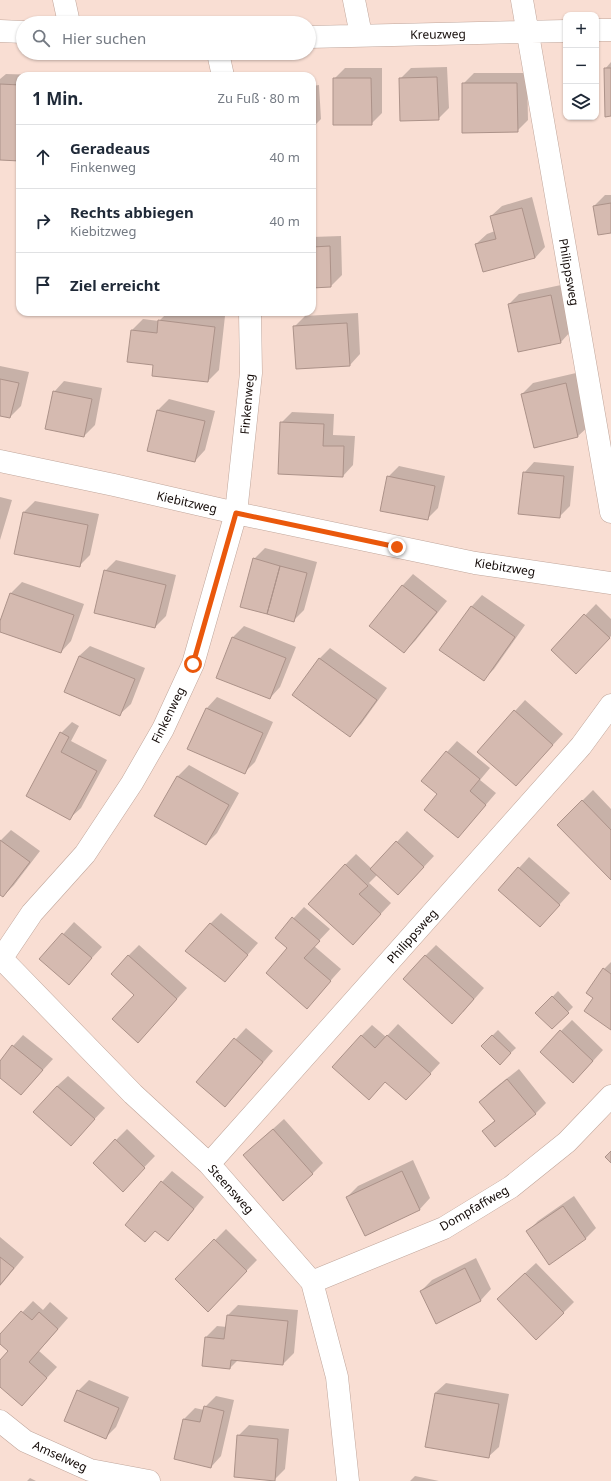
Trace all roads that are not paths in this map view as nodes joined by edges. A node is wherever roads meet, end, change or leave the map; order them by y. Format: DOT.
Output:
graph roads {
  1 [pos="64,0"];
  2 [pos="354,0"];
  3 [pos="522,0"];
  4 [pos="67,16"];
  5 [pos="599,30"];
  6 [pos="611,30"];
  7 [pos="0,31"];
  8 [pos="563,31"];
  9 [pos="16,32"];
  10 [pos="527,33"];
  11 [pos="361,35"];
  12 [pos="316,37"];
  13 [pos="220,60"];
  14 [pos="222,72"];
  15 [pos="250,316"];
  16 [pos="0,461"];
  17 [pos="611,512"];
  18 [pos="236,513"];
  19 [pos="611,583"];
  20 [pos="611,705"];
  21 [pos="1,958"];
  22 [pos="611,1096"];
  23 [pos="209,1164"];
  24 [pos="312,1282"];
  25 [pos="0,1421"];
  26 [pos="149,1481"];
  27 [pos="348,1481"];
  1 -- 4 [label="street"];
  2 -- 11 [label="street"];
  3 -- 10 [label="street, Philippsweg"];
  5 -- 6 [label="street"];
  7 -- 9 [label="street"];
  8 -- 10 [label="street, Kreuzweg"];
  10 -- 11 [label="street, Kreuzweg"];
  10 -- 17 [label="street, Philippsweg"];
  11 -- 12 [label="street, Kreuzweg"];
  13 -- 14 [label="street"];
  15 -- 18 [label="street, Finkenweg"];
  16 -- 18 [label="street, Kiebitzweg"];
  18 -- 19 [label="street, Kiebitzweg"];
  18 -- 21 [label="street, Finkenweg"];
  20 -- 23 [label="street, Philippsweg"];
  21 -- 23 [label="street, Steensweg"];
  22 -- 24 [label="street, Dompfaffweg"];
  23 -- 24 [label="street, Steensweg"];
  24 -- 27 [label="street, Steensweg"];
  25 -- 26 [label="street, Amselweg"];
}
